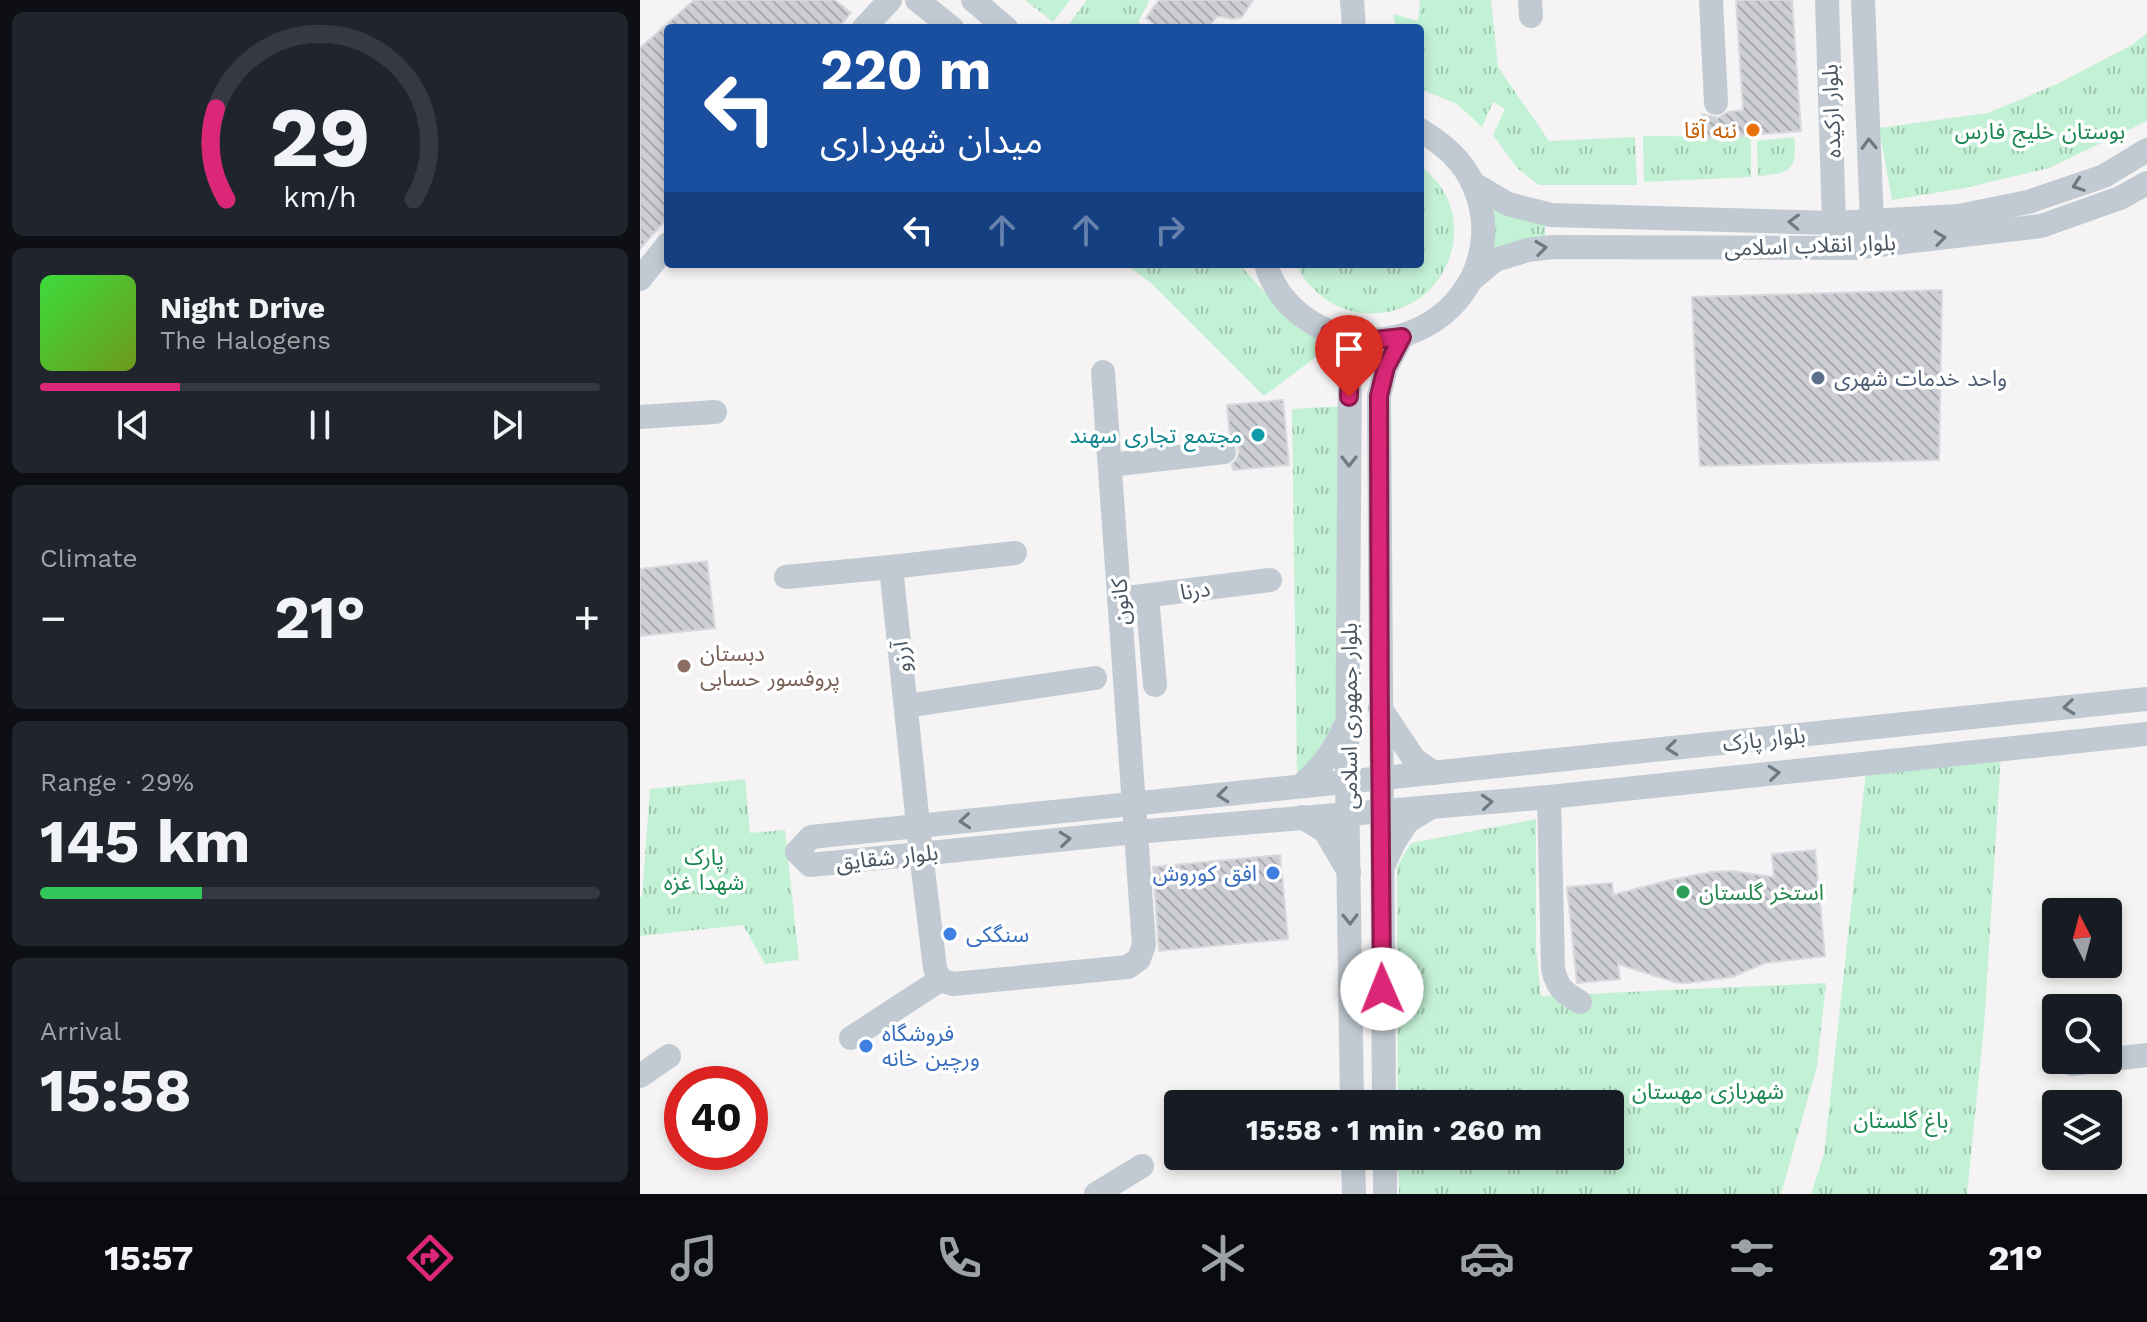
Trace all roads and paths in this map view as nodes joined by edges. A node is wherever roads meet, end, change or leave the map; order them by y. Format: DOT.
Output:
graph roads {
  1 [pos="890,0"];
  2 [pos="917,0"];
  3 [pos="973,0"];
  4 [pos="1352,0"];
  5 [pos="1711,0"];
  6 [pos="1827,0"];
  7 [pos="1863,0"];
  8 [pos="868,24"];
  9 [pos="947,24"];
  10 [pos="1001,24"];
  11 [pos="1354,24"];
  12 [pos="1716,103"];
  13 [pos="1424,132"];
  14 [pos="2147,150"];
  15 [pos="2147,183"];
  16 [pos="1474,184"];
  17 [pos="1872,222"];
  18 [pos="1834,223"];
  19 [pos="1853,248"];
  20 [pos="664,249"];
  21 [pos="1267,268"];
  22 [pos="640,279"];
  23 [pos="1471,280"];
  24 [pos="1330,333"];
  25 [pos="1402,337"];
  26 [pos="1103,372"];
  27 [pos="715,412"];
  28 [pos="640,417"];
  29 [pos="1224,452"];
  30 [pos="1110,465"];
  31 [pos="1015,553"];
  32 [pos="891,567"];
  33 [pos="786,577"];
  34 [pos="1270,580"];
  35 [pos="1147,596"];
  36 [pos="1119,599"];
  37 [pos="1095,678"];
  38 [pos="1155,685"];
  39 [pos="2147,699"];
  40 [pos="1379,705"];
  41 [pos="906,706"];
  42 [pos="1348,717"];
  43 [pos="2147,734"];
  44 [pos="1434,773"];
  45 [pos="1381,777"];
  46 [pos="1347,781"];
  47 [pos="1301,786"];
  48 [pos="1549,797"];
  49 [pos="1134,805"];
  50 [pos="1433,806"];
  51 [pos="1382,810"];
  52 [pos="1349,813"];
  53 [pos="1302,817"];
  54 [pos="918,826"];
  55 [pos="1136,832"];
  56 [pos="921,853"];
  57 [pos="1381,870"];
  58 [pos="1349,873"];
  59 [pos="938,974"];
  60 [pos="1580,1002"];
  61 [pos="851,1038"];
  62 [pos="2147,1055"];
  63 [pos="669,1056"];
  64 [pos="2122,1058"];
  65 [pos="640,1076"];
  66 [pos="1352,1090"];
  67 [pos="1384,1090"];
  68 [pos="1142,1166"];
  69 [pos="1353,1170"];
  70 [pos="1385,1170"];
  71 [pos="1096,1194"];
  72 [pos="1354,1194"];
  73 [pos="1385,1194"];
  1 -- 8 [label="street"];
  2 -- 9 [label="street"];
  3 -- 10 [label="street"];
  4 -- 11 [label="street"];
  5 -- 12 [label="street"];
  6 -- 18 [label="street, بلوار ارکیده"];
  17 -- 7 [label="street, بلوار ارکیده, one-way"];
  13 -- 16 [label="street"];
  14 -- 17 [label="street, بلوار انقلاب اسلامی, one-way"];
  19 -- 15 [label="street, بلوار انقلاب اسلامی, one-way"];
  18 -- 16 [label="street, بلوار انقلاب اسلامی, one-way"];
  16 -- 23 [label="street"];
  17 -- 18 [label="street, بلوار انقلاب اسلامی"];
  17 -- 19 [label="street"];
  18 -- 19 [label="street"];
  23 -- 19 [label="street, بلوار انقلاب اسلامی, one-way"];
  20 -- 22 [label="street"];
  21 -- 24 [label="street"];
  23 -- 25 [label="street"];
  24 -- 25 [label="street"];
  24 -- 42 [label="street, بلوار جمهوری اسلامی, one-way"];
  25 -- 40 [label="street, بلوار جمهوری اسلامی"];
  26 -- 30 [label="street, کانون"];
  27 -- 28 [label="street"];
  29 -- 30 [label="street"];
  30 -- 36 [label="street, کانون"];
  31 -- 32 [label="street"];
  32 -- 33 [label="street"];
  32 -- 41 [label="street, آرزو"];
  34 -- 35 [label="street, درنا"];
  35 -- 36 [label="street, درنا"];
  35 -- 38 [label="street"];
  36 -- 49 [label="street, کانون"];
  37 -- 41 [label="street"];
  39 -- 44 [label="street, بلوار پارک, one-way"];
  40 -- 44 [label="street"];
  40 -- 45 [label="street, بلوار جمهوری اسلامی"];
  41 -- 54 [label="street, آرزو"];
  42 -- 46 [label="street, بلوار جمهوری اسلامی"];
  42 -- 47 [label="street"];
  48 -- 43 [label="street, بلوار پارک, one-way"];
  44 -- 45 [label="street, بلوار پارک"];
  45 -- 46 [label="street, بلوار پارک"];
  45 -- 51 [label="street, بلوار جمهوری اسلامی"];
  46 -- 47 [label="street, بلوار شقایق"];
  46 -- 52 [label="street, بلوار جمهوری اسلامی"];
  47 -- 49 [label="street, بلوار شقایق, one-way"];
  50 -- 48 [label="street, بلوار پارک, one-way"];
  48 -- 60 [label="street"];
  49 -- 54 [label="street, بلوار شقایق, one-way"];
  49 -- 55 [label="street, کانون"];
  50 -- 51 [label="street, بلوار پارک"];
  50 -- 57 [label="street"];
  51 -- 52 [label="street, بلوار پارک"];
  51 -- 57 [label="street, بلوار جمهوری اسلامی"];
  52 -- 53 [label="street, بلوار شقایق"];
  52 -- 58 [label="street, بلوار جمهوری اسلامی"];
  53 -- 55 [label="street, بلوار شقایق"];
  53 -- 58 [label="street"];
  54 -- 56 [label="street, آرزو"];
  54 -- 56 [label="street, بلوار شقایق"];
  56 -- 55 [label="street, بلوار شقایق, one-way"];
  55 -- 59 [label="street, کانون"];
  56 -- 59 [label="street, آرزو"];
  57 -- 67 [label="street, بلوار جمهوری اسلامی"];
  58 -- 66 [label="street, بلوار جمهوری اسلامی, one-way"];
  59 -- 61 [label="street"];
  62 -- 64 [label="street"];
  63 -- 65 [label="street"];
  68 -- 71 [label="street"];
  69 -- 72 [label="street"];
  70 -- 73 [label="street"];
}
